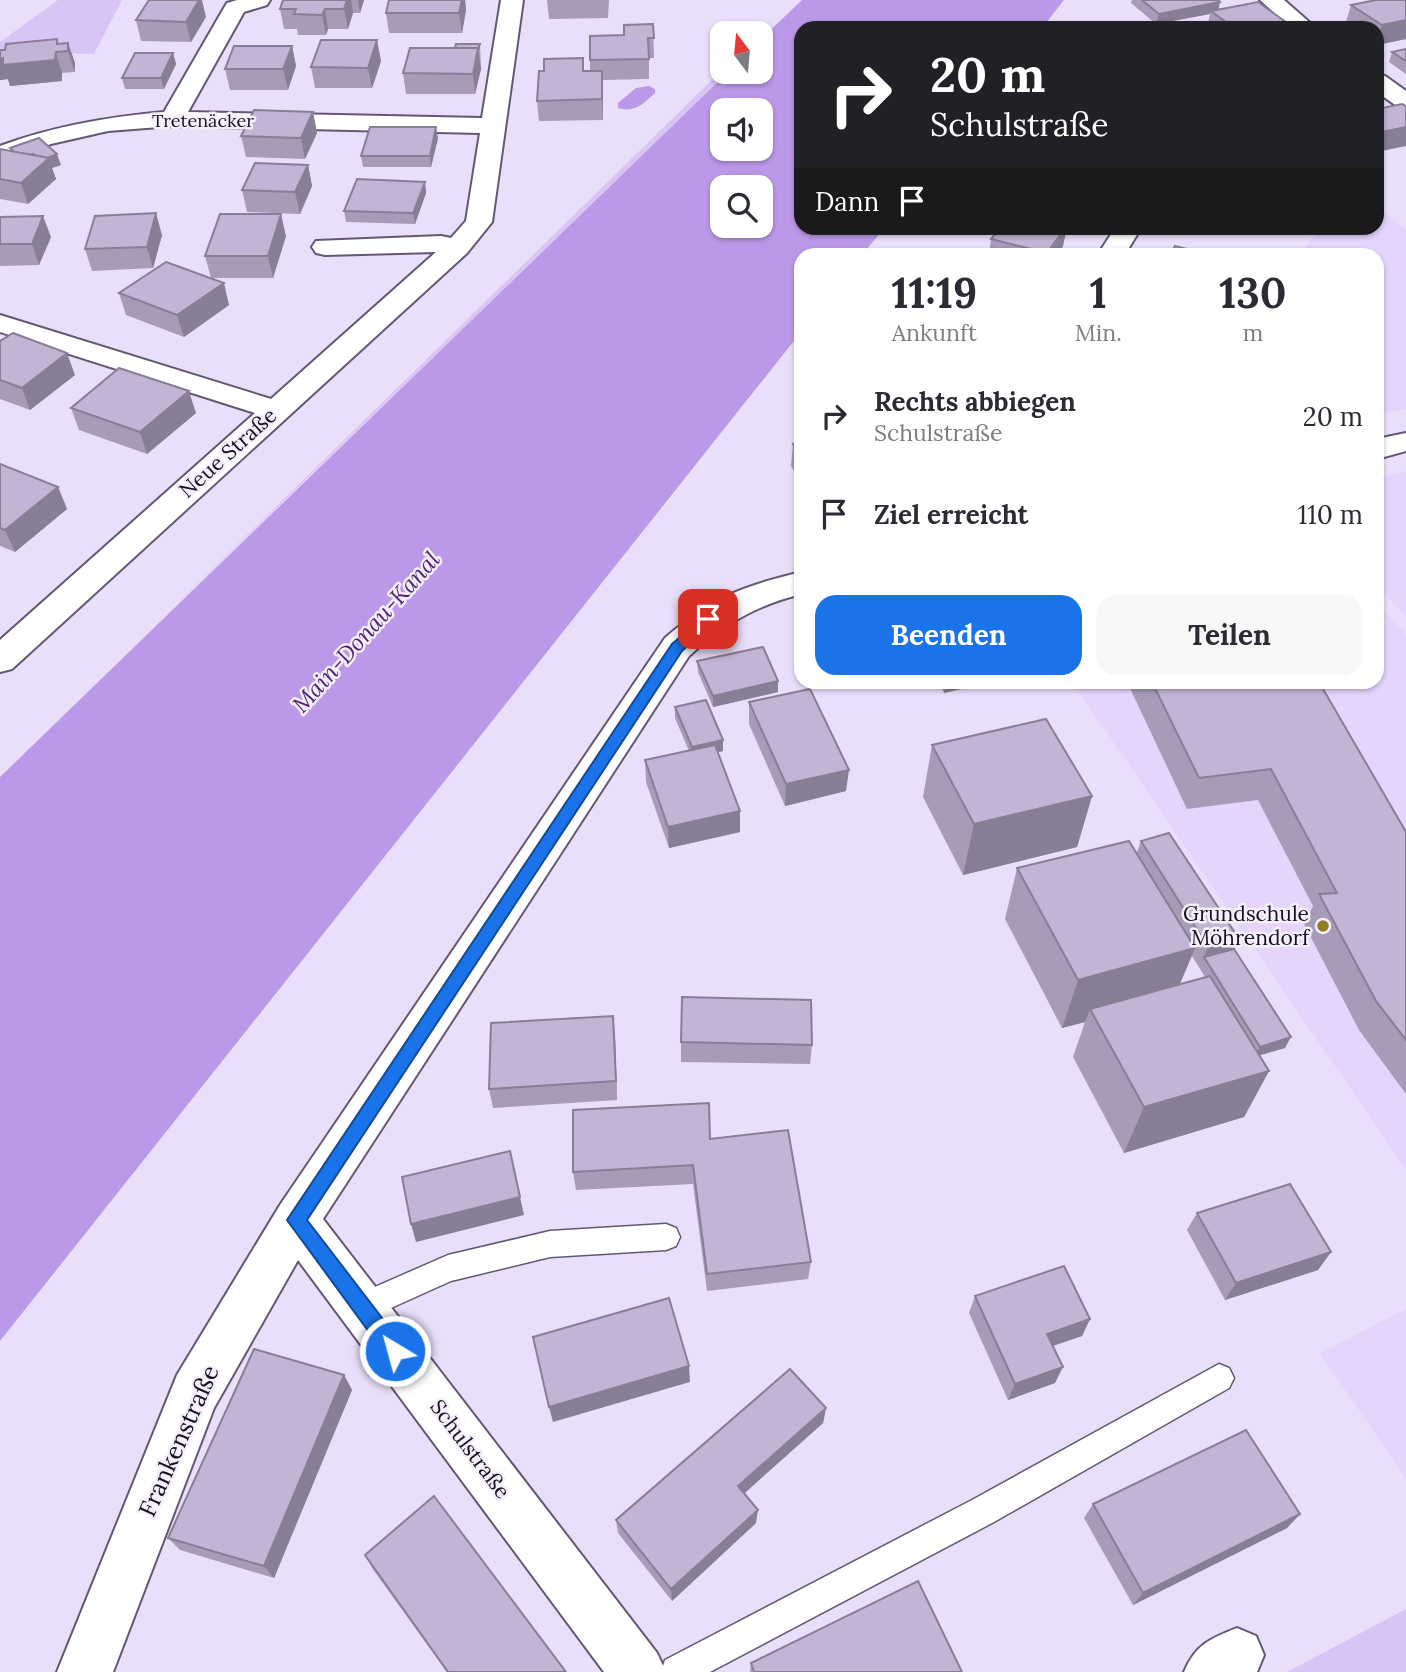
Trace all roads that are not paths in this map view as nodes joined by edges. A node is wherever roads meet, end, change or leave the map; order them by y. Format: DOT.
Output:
graph roads {
  1 [pos="259,0"];
  2 [pos="512,0"];
  3 [pos="1271,0"];
  4 [pos="1297,21"];
  5 [pos="1384,86"];
  6 [pos="1406,102"];
  7 [pos="172,119"];
  8 [pos="494,125"];
  9 [pos="0,154"];
  10 [pos="325,247"];
  11 [pos="458,247"];
  12 [pos="1,324"];
  13 [pos="275,410"];
  14 [pos="1406,442"];
  15 [pos="1384,447"];
  16 [pos="794,585"];
  17 [pos="0,660"];
  18 [pos="296,1220"];
  19 [pos="666,1237"];
  20 [pos="362,1307"];
  21 [pos="1219,1378"];
  22 [pos="85,1672"];
  23 [pos="638,1672"];
  24 [pos="677,1672"];
  1 -- 7 [label="street"];
  2 -- 8 [label="street, Neue Straße"];
  3 -- 4 [label="street"];
  5 -- 6 [label="street"];
  7 -- 8 [label="street, Tretenäcker"];
  7 -- 9 [label="street, Tretenäcker"];
  8 -- 11 [label="street, Neue Straße"];
  10 -- 11 [label="street"];
  11 -- 13 [label="street, Neue Straße"];
  12 -- 13 [label="street"];
  13 -- 17 [label="street, Neue Straße"];
  14 -- 15 [label="street"];
  16 -- 18 [label="street"];
  18 -- 20 [label="street, Schulstraße"];
  18 -- 22 [label="street, Frankenstraße"];
  19 -- 20 [label="lane"];
  20 -- 23 [label="street, Schulstraße"];
  21 -- 24 [label="lane"];
}
